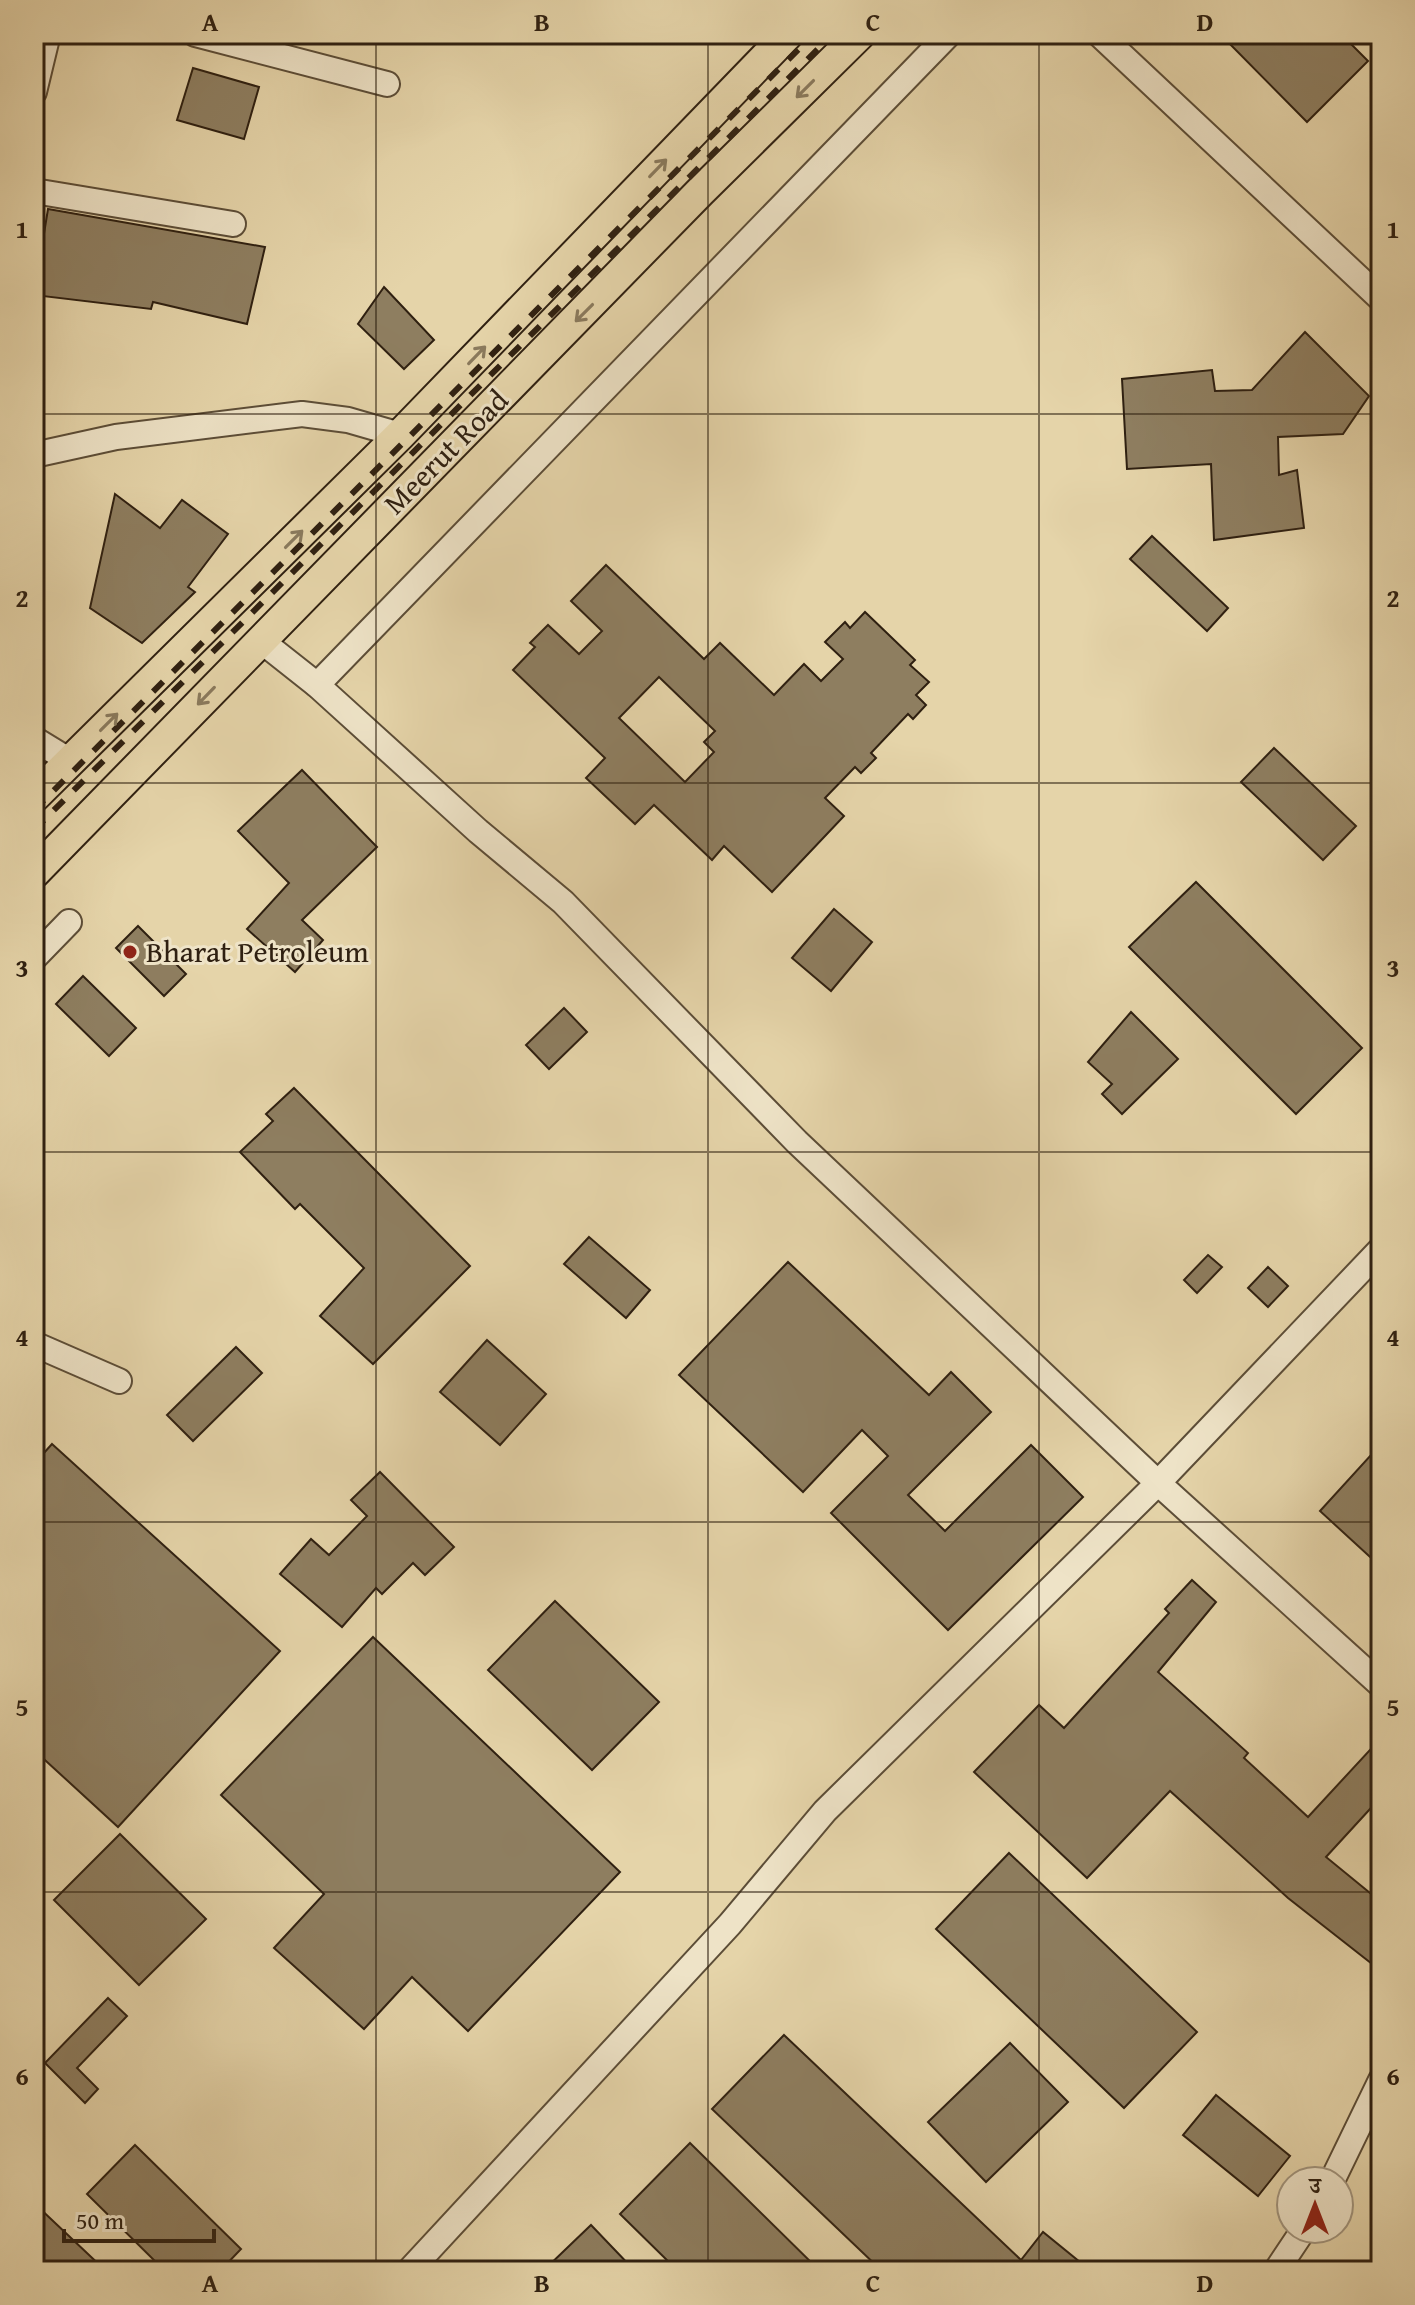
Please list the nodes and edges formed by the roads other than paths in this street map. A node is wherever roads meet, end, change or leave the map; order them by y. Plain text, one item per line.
1 (48, 34) edge
2 (195, 34) edge
3 (788, 34) edge
4 (860, 34) edge
5 (949, 34) edge
6 (1099, 34) edge
7 (387, 84) dead end
8 (34, 92) edge
9 (34, 191) edge
10 (233, 224) dead end
11 (1381, 299) edge
12 (400, 435) junction
13 (34, 455) edge
14 (224, 609) junction
15 (260, 640) junction
16 (317, 685) junction
17 (34, 739) edge
18 (70, 761) junction
19 (34, 797) edge
20 (34, 873) edge
21 (69, 922) dead end
22 (34, 958) edge
23 (1381, 1249) edge
24 (34, 1344) edge
25 (119, 1381) dead end
26 (1158, 1483) junction
27 (1381, 1685) edge
28 (1381, 2080) edge
29 (1340, 2165) edge
30 (1293, 2245) edge
31 (409, 2271) edge
32 (1276, 2271) edge

1 - 8 street
2 - 7 street
12 -> 3 main road, Meerut Road
4 -> 15 main road, Meerut Road
5 - 16 street
6 - 11 street
9 - 10 street
12 - 13 street
14 -> 12 main road, Meerut Road
14 - 15 main road
18 -> 14 main road, Meerut Road
15 - 16 street
15 -> 20 main road, Meerut Road
16 - 26 street
17 - 18 street
18 - 19 main road, Meerut Road
21 - 22 street
23 - 26 street
24 - 25 street
26 - 27 street
26 - 31 street
28 - 29 street
30 - 32 street

